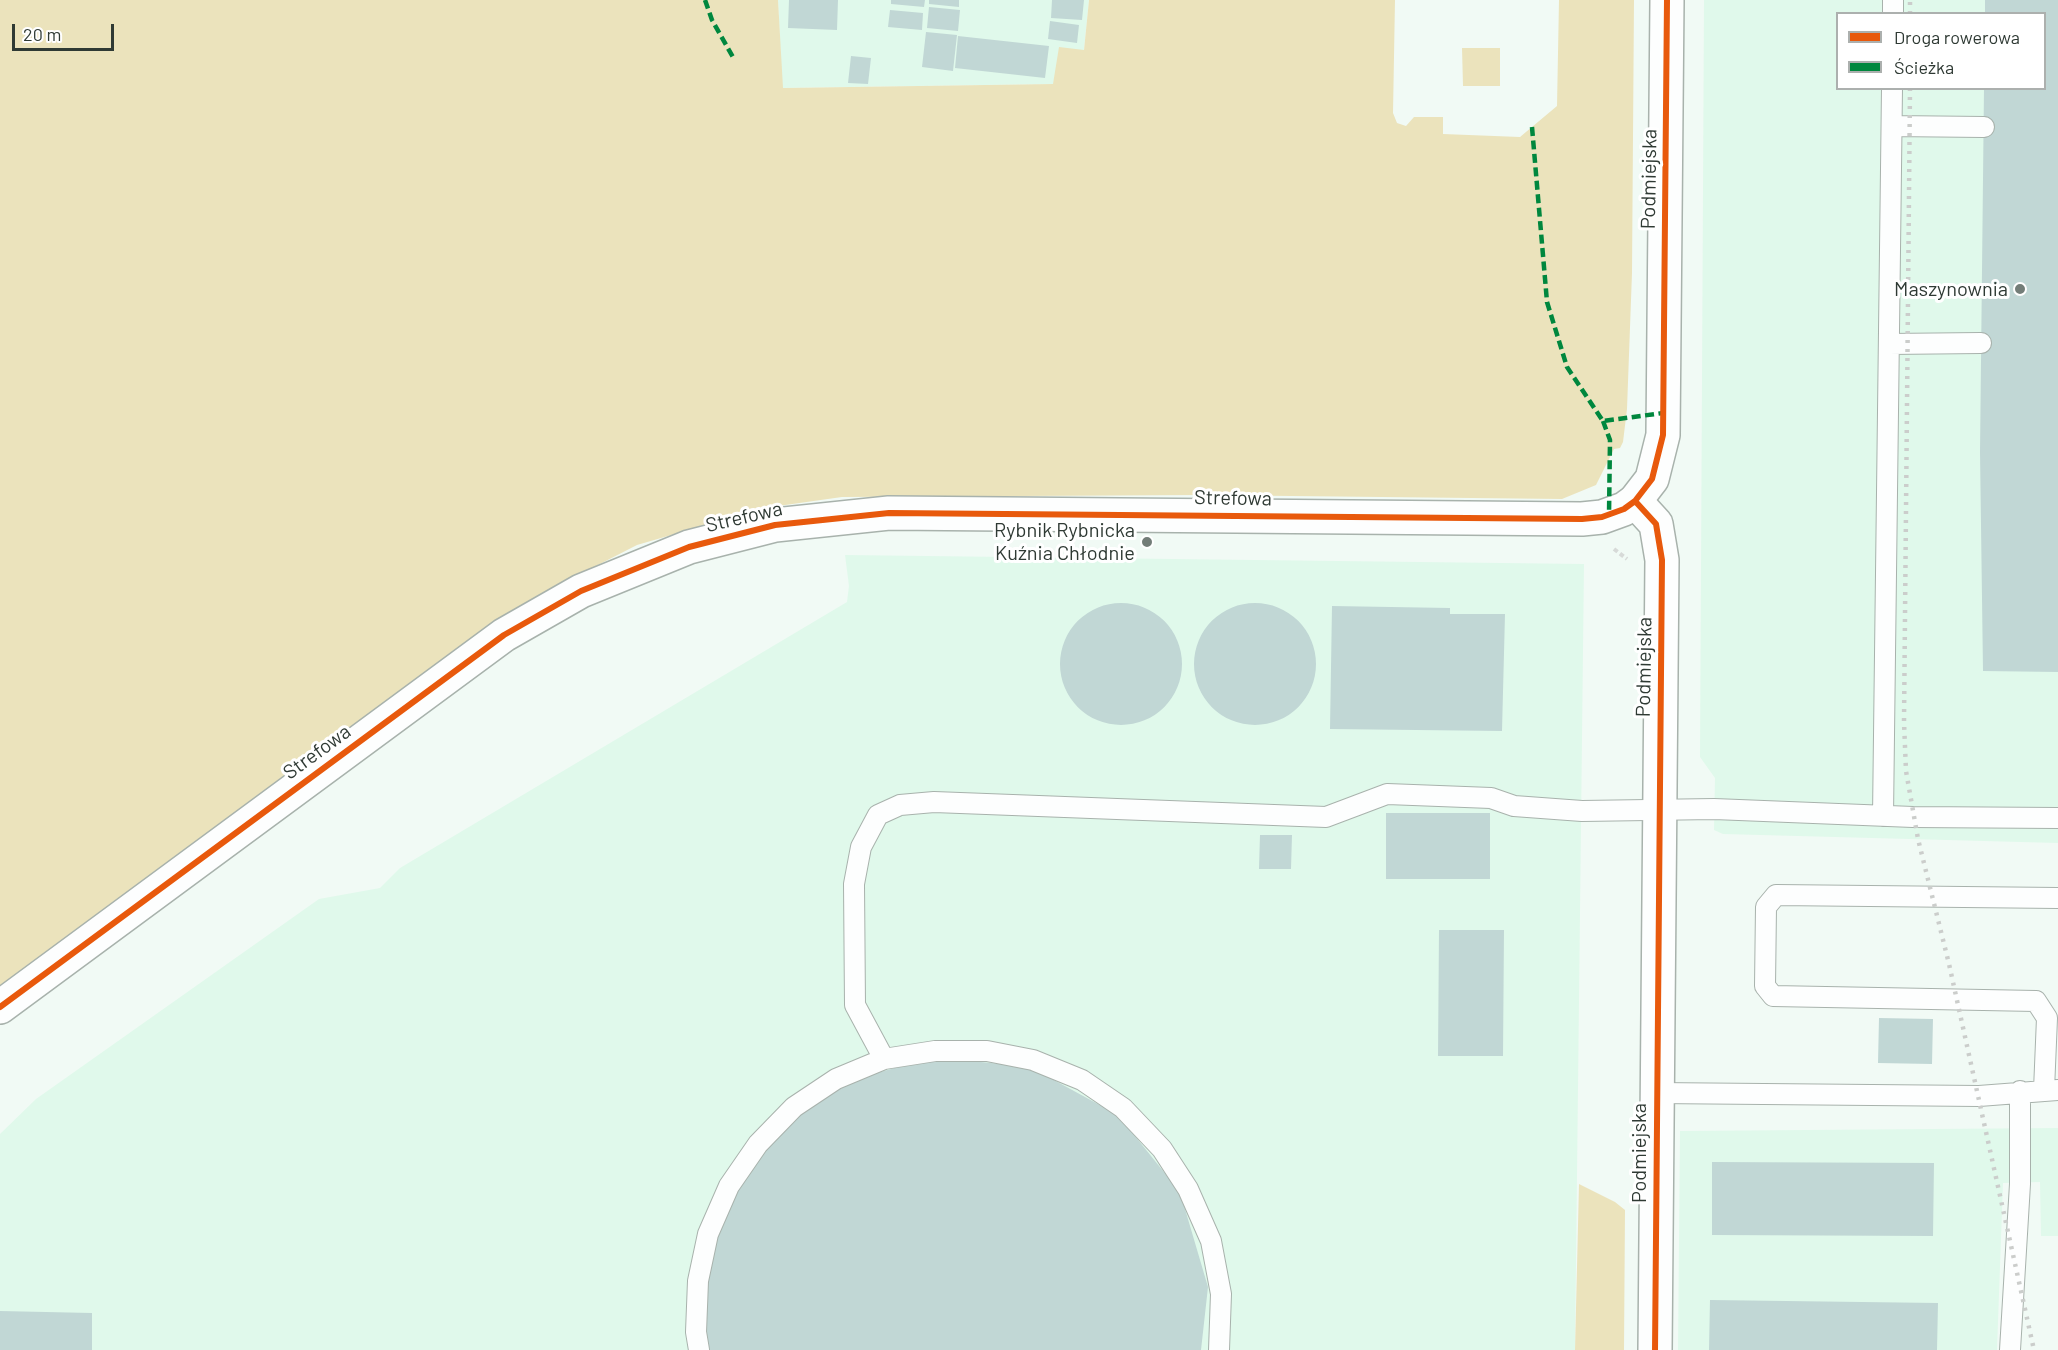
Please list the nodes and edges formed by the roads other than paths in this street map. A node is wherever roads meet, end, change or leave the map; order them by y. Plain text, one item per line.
1 (1667, 0) edge
2 (1892, 90) edge
3 (1892, 126) junction
4 (1984, 127) dead end
5 (1981, 343) dead end
6 (1889, 344) junction
7 (1635, 501) junction
8 (1659, 810) junction
9 (1883, 816) junction
10 (2058, 818) edge
11 (2058, 898) edge
12 (2036, 1002) junction
13 (2058, 1002) edge
14 (0, 1007) edge
15 (884, 1059) junction
16 (2051, 1090) edge
17 (2020, 1091) junction
18 (1656, 1093) junction
19 (699, 1350) edge
20 (1219, 1350) edge
21 (1655, 1350) edge
22 (2010, 1350) edge

1 - 7 street, Podmiejska
2 - 3 lane
3 - 4 lane
3 - 6 lane
5 - 6 lane
6 - 9 lane
7 - 8 street, Podmiejska
7 - 14 street, Strefowa
8 - 9 lane
8 - 15 lane
8 - 18 street, Podmiejska
9 - 10 lane
11 - 12 lane
12 - 13 lane
12 - 16 lane
15 - 19 lane
15 - 20 lane
16 - 17 lane
17 - 18 lane
17 - 22 lane
18 - 21 street, Podmiejska

